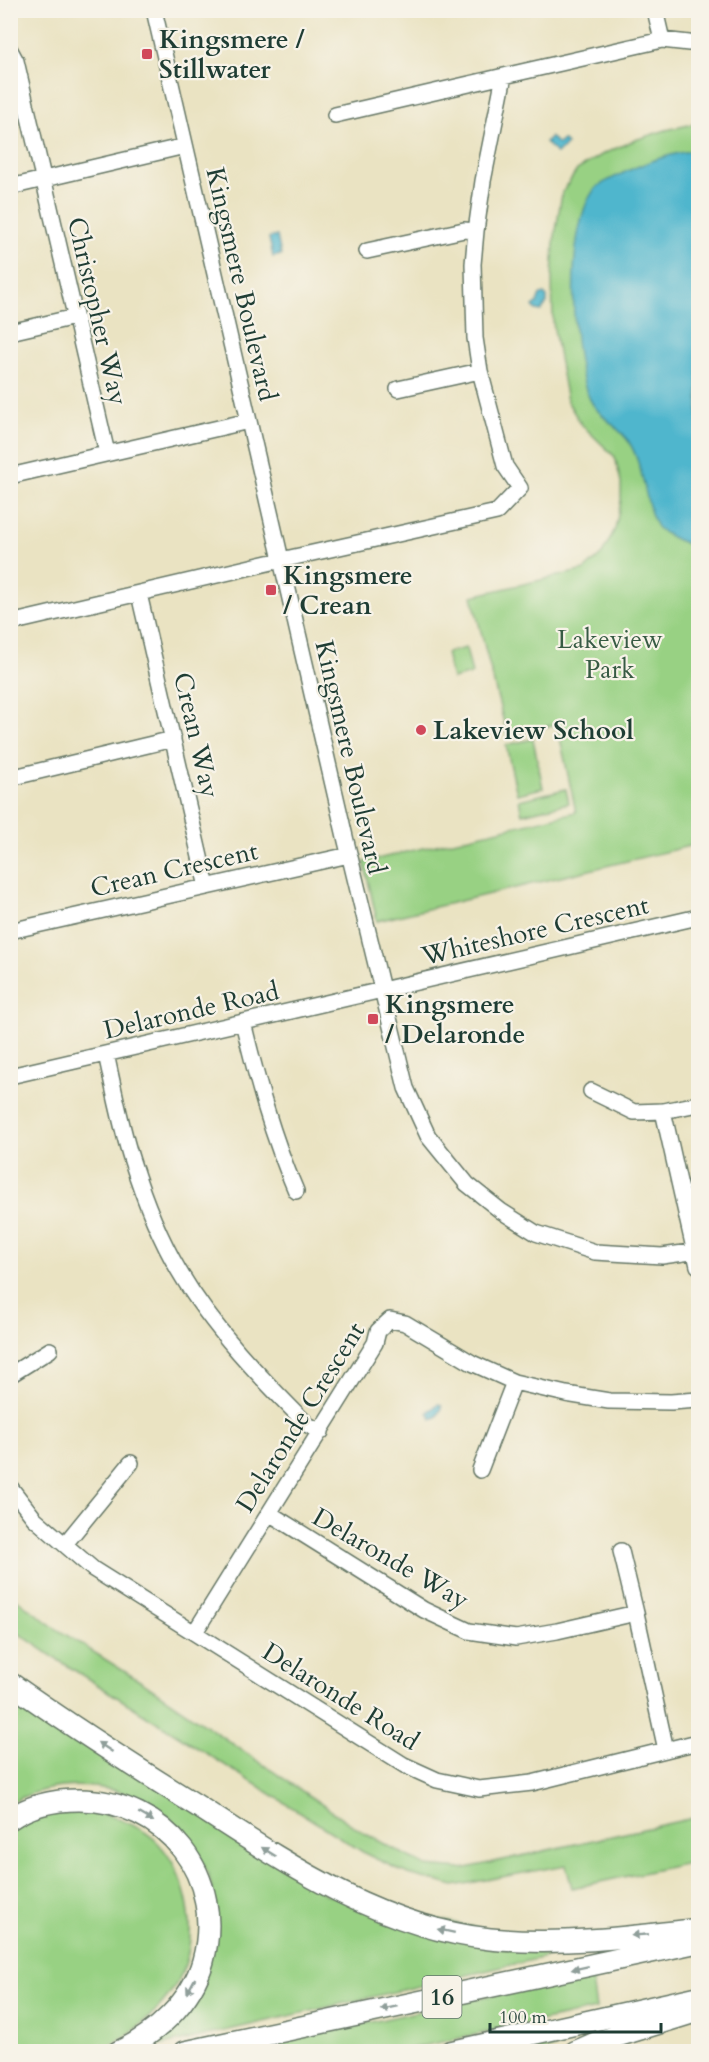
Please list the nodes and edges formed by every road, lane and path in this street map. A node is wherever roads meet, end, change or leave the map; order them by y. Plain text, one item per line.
1 (655, 10) edge
2 (154, 11) edge
3 (662, 40) junction
4 (689, 43) dead end
5 (10, 50) edge
6 (504, 76) junction
7 (335, 115) dead end
8 (185, 146) junction
9 (43, 180) junction
10 (10, 187) edge
11 (476, 231) junction
12 (367, 251) dead end
13 (75, 317) junction
14 (10, 332) edge
15 (480, 371) junction
16 (398, 389) dead end
17 (249, 421) junction
18 (107, 453) junction
19 (10, 476) edge
20 (281, 560) junction
21 (139, 594) junction
22 (10, 623) edge
23 (173, 739) junction
24 (10, 778) edge
25 (349, 855) junction
26 (207, 887) junction
27 (699, 917) edge
28 (10, 931) edge
29 (382, 990) junction
30 (243, 1022) junction
31 (106, 1054) junction
32 (10, 1077) edge
33 (591, 1091) dead end
34 (699, 1104) edge
35 (663, 1111) junction
36 (296, 1191) dead end
37 (697, 1256) edge
38 (50, 1350) dead end
39 (10, 1375) edge
40 (514, 1382) junction
41 (699, 1400) edge
42 (321, 1432) junction
43 (132, 1463) dead end
44 (480, 1470) dead end
45 (10, 1487) edge
46 (269, 1513) junction
47 (65, 1544) junction
48 (621, 1551) dead end
49 (636, 1613) junction
50 (195, 1632) junction
51 (10, 1683) edge
52 (699, 1743) edge
53 (666, 1750) junction
54 (10, 1819) edge
55 (699, 1929) edge
56 (699, 1942) edge
57 (699, 1997) edge
58 (699, 2011) edge
59 (118, 2052) edge
60 (185, 2052) edge
61 (450, 2052) edge
62 (575, 2052) edge

1 - 3 street
2 - 8 street, Kingsmere Boulevard
3 - 4 street
3 - 6 street
5 - 9 street, Christopher Way
6 - 7 street
6 - 11 street
8 - 9 street
8 - 17 street, Kingsmere Boulevard
9 - 10 street
9 - 13 street, Christopher Way
11 - 12 street
11 - 15 street
13 - 14 street
13 - 18 street, Christopher Way
15 - 16 street
15 - 20 street
17 - 18 street
17 - 20 street, Kingsmere Boulevard
18 - 19 street
20 - 21 street
20 - 25 street, Kingsmere Boulevard
21 - 22 street
21 - 23 street, Crean Way
23 - 24 street
23 - 26 street, Crean Way
25 - 26 street, Crean Crescent
25 - 29 street, Kingsmere Boulevard
26 - 28 street, Crean Crescent
27 - 29 street, Whiteshore Crescent
29 - 30 street, Delaronde Road
29 - 37 street, Kingsmere Boulevard
30 - 31 street, Delaronde Road
30 - 36 street
31 - 32 street, Delaronde Road
31 - 42 street
33 - 35 street
34 - 35 street
35 - 37 street
38 - 39 street
40 - 41 street, Delaronde Crescent
40 - 42 street, Delaronde Crescent
40 - 44 street
42 - 46 street, Delaronde Crescent
43 - 47 street
45 - 47 street, Delaronde Road
46 - 49 street, Delaronde Way
46 - 50 street, Delaronde Crescent
47 - 50 street, Delaronde Road
48 - 49 street
49 - 53 street
50 - 53 street, Delaronde Road
55 -> 51 highway
52 - 53 street, Delaronde Road
54 -> 59 highway
56 -> 60 highway, 16
57 - 61 highway, 16
58 - 62 highway

